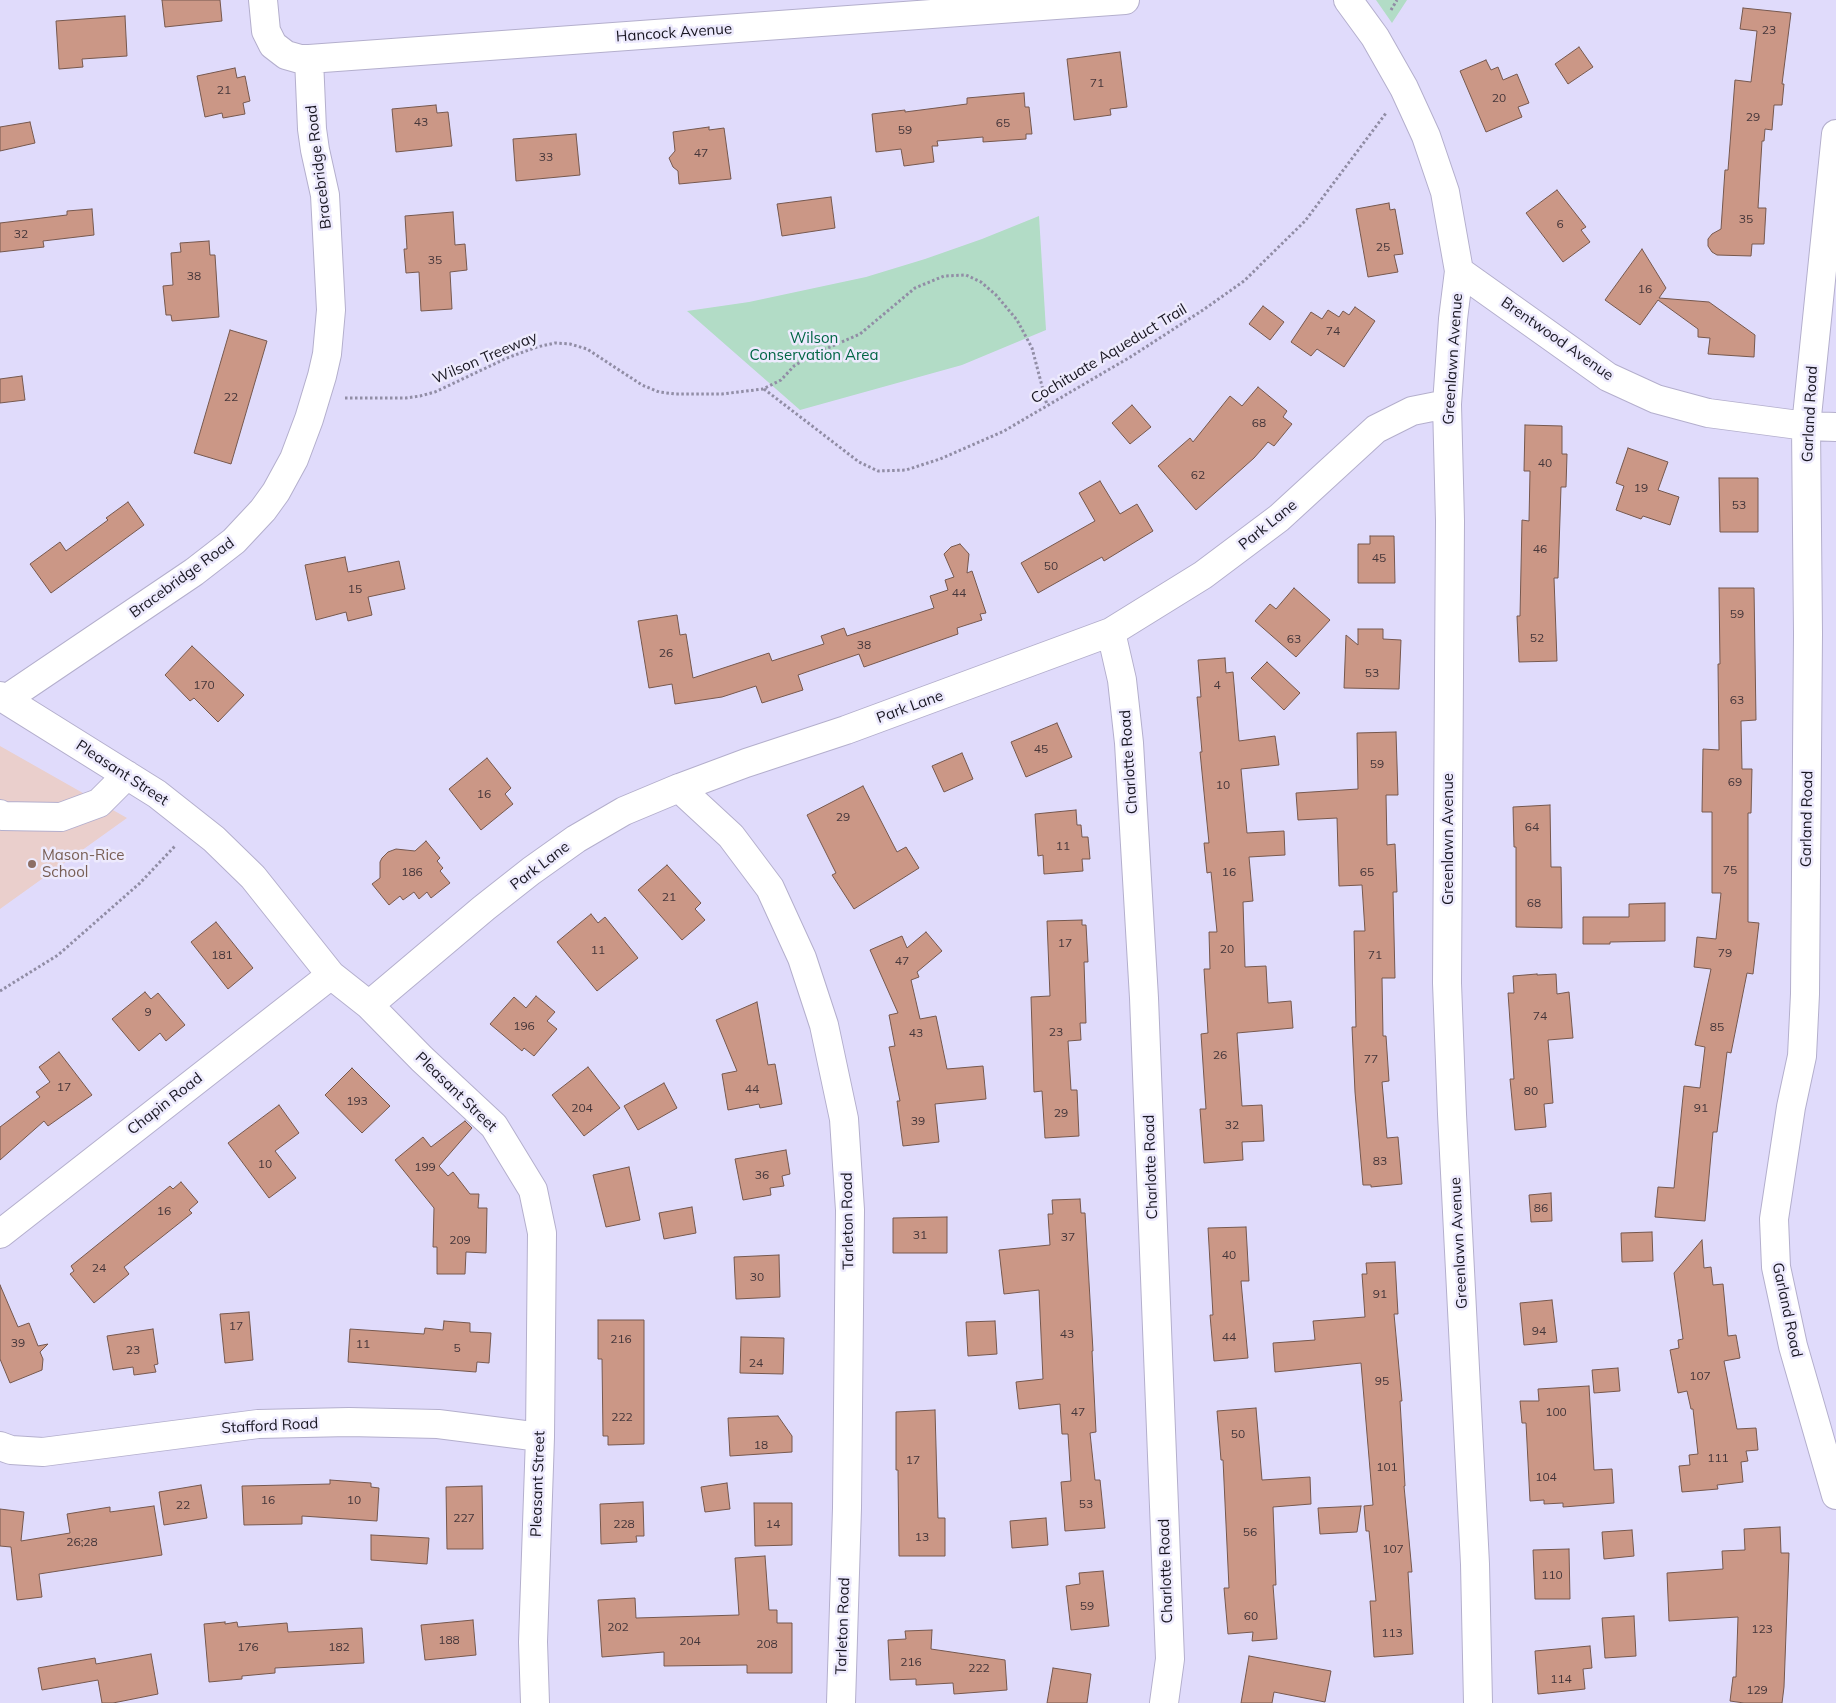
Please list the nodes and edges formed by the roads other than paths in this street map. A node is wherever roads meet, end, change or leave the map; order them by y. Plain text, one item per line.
1 (263, 0) edge
2 (1125, 0) edge
3 (1348, 0) edge
4 (309, 59) junction
5 (1836, 134) edge
6 (1459, 271) junction
7 (1447, 404) junction
8 (1806, 426) junction
9 (1836, 427) edge
10 (1111, 632) junction
11 (3, 697) edge
12 (127, 775) junction
13 (679, 788) junction
14 (1, 816) edge
15 (331, 974) junction
16 (369, 1005) junction
17 (0, 1234) edge
18 (540, 1437) junction
19 (0, 1446) edge
20 (1836, 1495) edge
21 (534, 1703) edge
22 (841, 1703) edge
23 (1164, 1703) edge
24 (1478, 1703) edge

1 - 4 street, Hancock Avenue
2 - 4 street, Hancock Avenue
3 - 6 street, Greenlawn Avenue
4 - 11 street, Bracebridge Road
5 - 8 street, Garland Road
6 - 7 street, Greenlawn Avenue
6 - 8 street, Brentwood Avenue
7 - 10 street, Park Lane
7 - 24 street, Greenlawn Avenue
8 - 9 street, Brentwood Avenue
8 - 20 street, Garland Road
10 - 13 street, Park Lane
10 - 23 street, Charlotte Road
11 - 12 street, Pleasant Street
12 - 14 street
12 - 15 street, Pleasant Street
13 - 16 street, Park Lane
13 - 22 street, Tarleton Road
15 - 16 street, Pleasant Street
15 - 17 street, Chapin Road
16 - 18 street, Pleasant Street
18 - 19 street, Stafford Road
18 - 21 street, Pleasant Street

